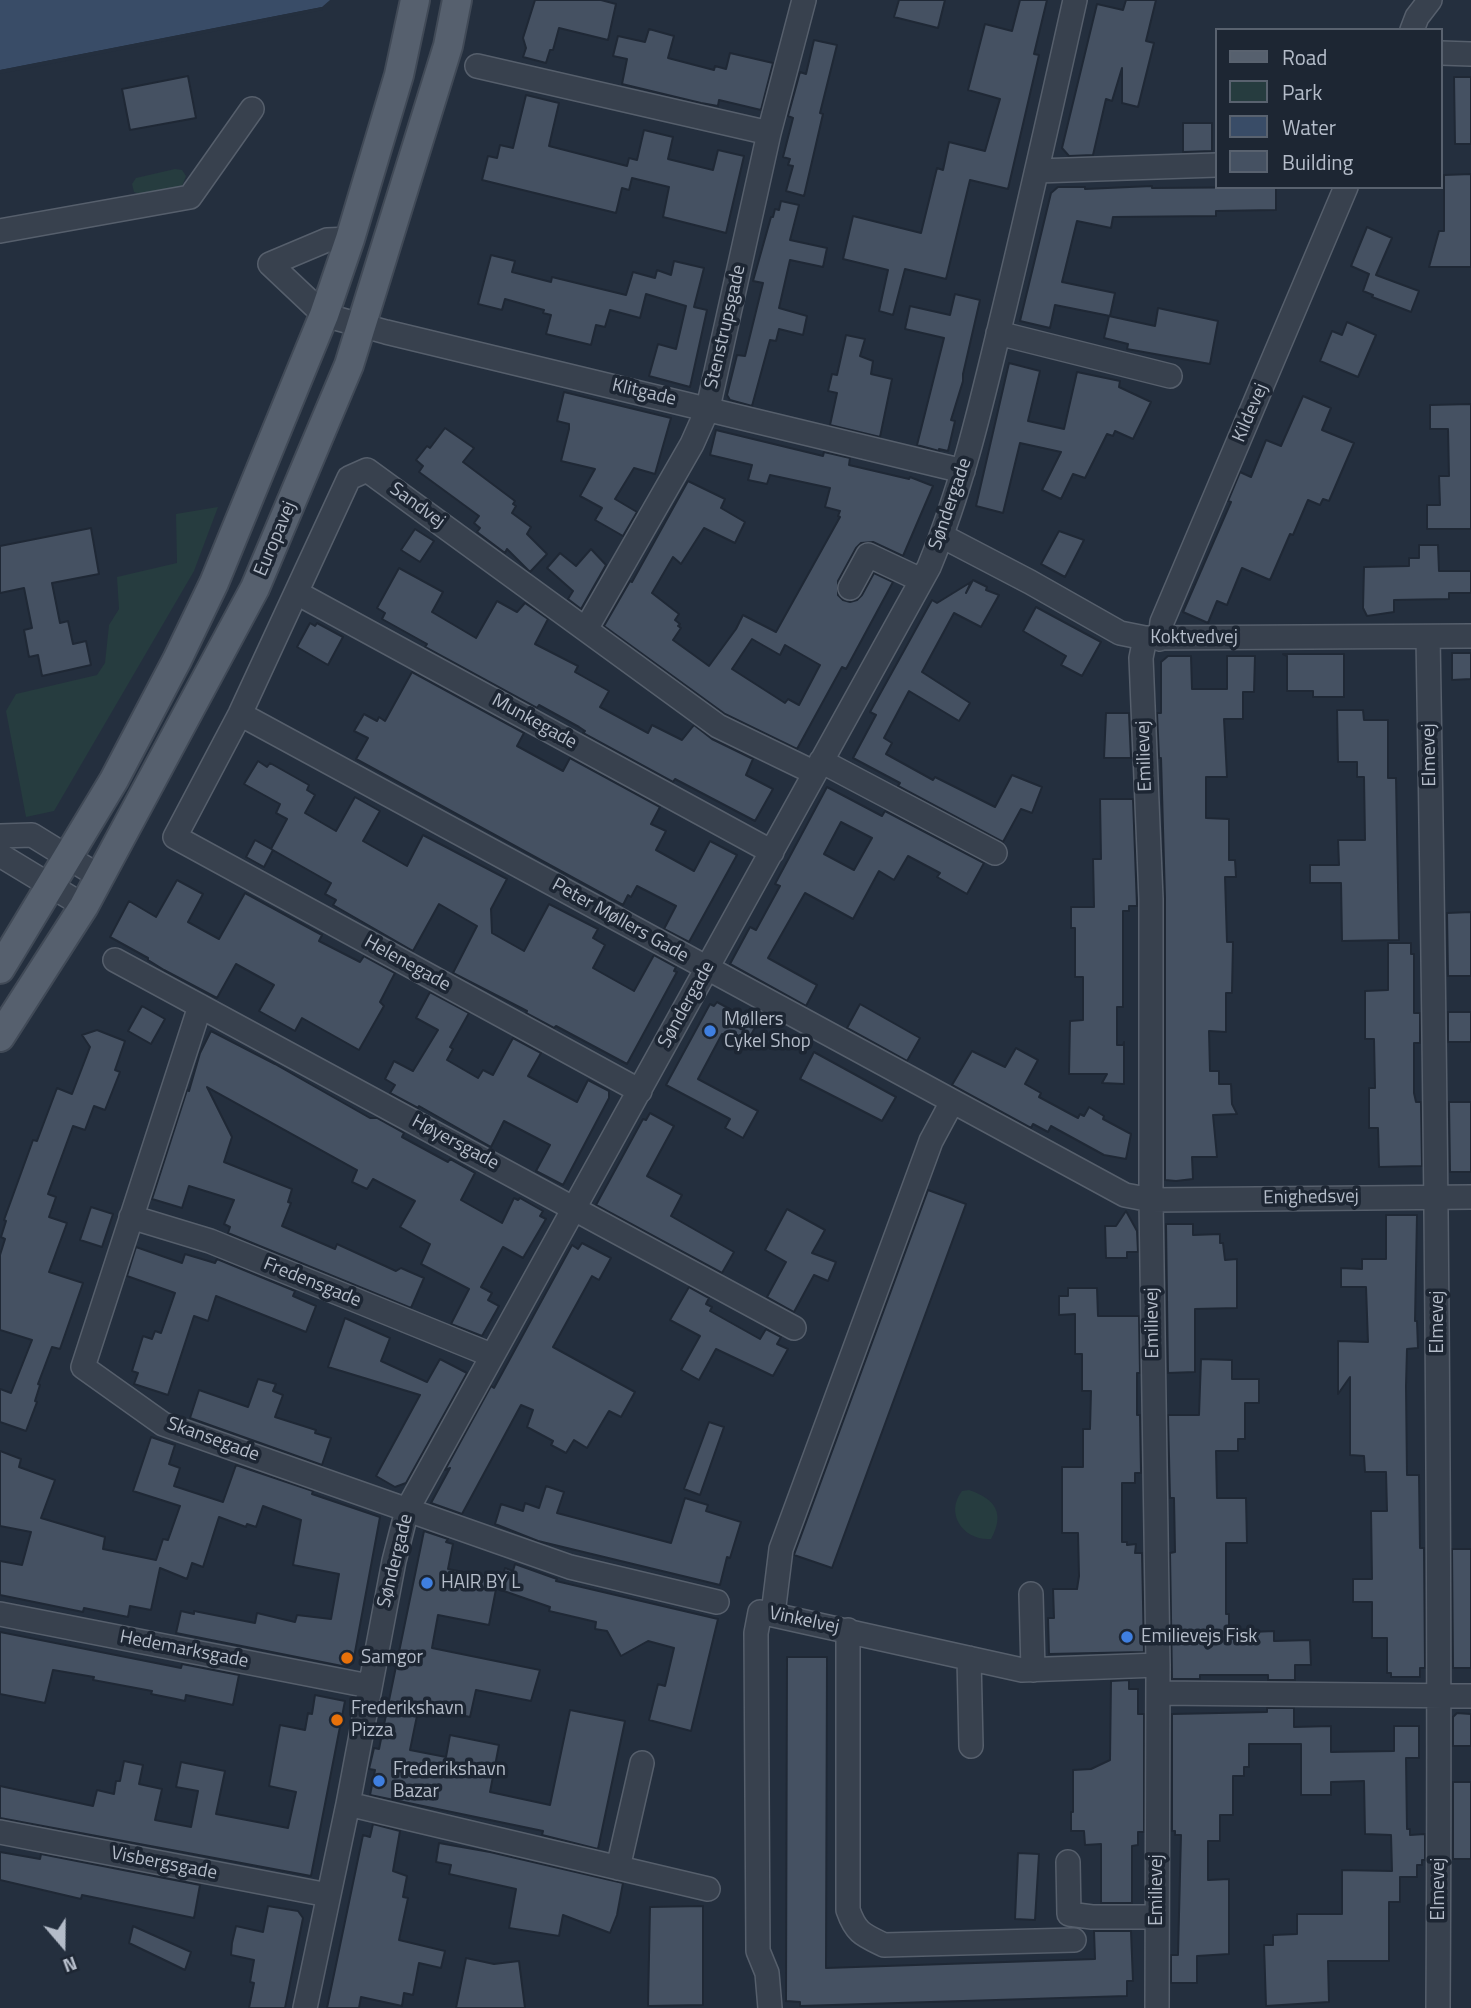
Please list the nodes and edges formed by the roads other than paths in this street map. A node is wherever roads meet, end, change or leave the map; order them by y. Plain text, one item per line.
1 (415, 0) edge
2 (457, 0) edge
3 (804, 0) edge
4 (1075, 0) edge
5 (1430, 0) edge
6 (1413, 28) edge
7 (1443, 53) edge
8 (1471, 54) edge
9 (477, 66) dead end
10 (252, 109) dead end
11 (769, 133) junction
12 (1216, 166) edge
13 (1037, 171) junction
14 (1345, 189) edge
15 (0, 230) edge
16 (351, 239) junction
17 (324, 315) junction
18 (363, 326) junction
19 (998, 333) junction
20 (1170, 376) dead end
21 (708, 408) junction
22 (964, 471) junction
23 (942, 537) junction
24 (921, 580) junction
25 (850, 587) dead end
26 (297, 593) junction
27 (586, 629) junction
28 (1471, 636) edge
29 (1428, 637) junction
30 (1153, 639) junction
31 (240, 714) junction
32 (818, 767) junction
33 (0, 836) edge
34 (175, 836) joint
35 (772, 852) junction
36 (995, 853) dead end
37 (0, 855) edge
38 (69, 856) junction
39 (100, 877) junction
40 (52, 886) junction
41 (83, 906) junction
42 (115, 960) dead end
43 (707, 969) junction
44 (0, 970) edge
45 (200, 1006) junction
46 (0, 1037) edge
47 (639, 1091) junction
48 (952, 1102) junction
49 (1438, 1197) junction
50 (1471, 1197) edge
51 (1151, 1200) junction
52 (575, 1207) junction
53 (131, 1217) junction
54 (794, 1328) dead end
55 (491, 1355) junction
56 (407, 1510) junction
57 (1031, 1594) dead end
58 (717, 1602) dead end
59 (0, 1614) edge
60 (773, 1614) junction
61 (848, 1630) junction
62 (969, 1658) junction
63 (1158, 1665) junction
64 (1033, 1670) junction
65 (369, 1686) junction
66 (1158, 1693) junction
67 (1440, 1696) junction
68 (1471, 1696) edge
69 (971, 1746) dead end
70 (642, 1763) dead end
71 (348, 1804) junction
72 (0, 1832) edge
73 (1068, 1862) dead end
74 (618, 1868) junction
75 (708, 1889) dead end
76 (328, 1895) junction
77 (1157, 1917) junction
78 (1074, 1940) dead end
79 (305, 2008) edge
80 (770, 2008) edge
81 (1157, 2008) edge
82 (1438, 2008) edge

1 - 16 main road
2 - 18 main road, Europavej
3 - 11 street, Stenstrupsgade
4 - 13 street, Søndergade
5 - 6 street
7 - 8 street
9 - 11 street
10 - 15 street
11 - 21 street, Stenstrupsgade
12 - 13 street
13 - 19 street, Søndergade
14 - 30 street, Kildevej
16 - 17 main road
16 - 17 street
17 - 18 street, Klitgade
17 - 38 main road
18 - 21 street, Klitgade
18 - 39 main road, Europavej
19 - 20 street
19 - 22 street, Søndergade
21 - 22 street, Klitgade
21 - 27 street, Stenstrupsgade
22 - 23 street, Søndergade
23 - 24 street, Søndergade
23 - 30 street, Koktvedvej
24 - 25 street
24 - 32 street, Søndergade
26 - 27 street, Sandvej
26 - 31 street, Sandvej
26 - 35 street, Munkegade
27 - 32 street, Sandvej
28 - 29 street, Koktvedvej
29 - 30 street, Koktvedvej
29 - 49 street, Elmevej
30 - 51 street, Emilievej
31 - 34 street, Sandvej
31 - 43 street, Peter Møllers Gade
32 - 35 street, Søndergade
32 - 36 street, Sandvej
33 - 38 street
34 - 47 street, Helenegade
35 - 43 street, Søndergade
37 - 40 street
38 - 39 street
38 - 40 main road
39 - 41 main road, Europavej
40 - 41 street
40 - 44 main road
41 - 46 main road, Europavej
42 - 45 street, Høyersgade
43 - 47 street, Søndergade
43 - 48 street, Peter Møllers Gade
45 - 52 street, Høyersgade
45 - 53 street, Skansegade
47 - 52 street, Søndergade
48 - 51 street, Peter Møllers Gade
48 - 60 street
49 - 50 street, Enighedsvej
49 - 51 street, Enighedsvej
49 - 67 street, Elmevej
51 - 63 street, Emilievej
52 - 54 street, Høyersgade
52 - 55 street, Søndergade
53 - 55 street, Fredensgade
53 - 56 street, Skansegade
55 - 56 street, Søndergade
56 - 58 street, Skansegade
56 - 65 street, Søndergade
57 - 64 street
59 - 65 street, Hedemarksgade
60 - 61 street, Vinkelvej
60 - 80 street, Vinkelvej
61 - 62 street, Vinkelvej
61 - 78 street
62 - 64 street, Vinkelvej
62 - 69 street
63 - 64 street, Vinkelvej
63 - 66 street, Emilievej
65 - 71 street, Søndergade
66 - 67 street
66 - 77 street, Emilievej
67 - 68 street
67 - 82 street, Elmevej
70 - 74 street
71 - 74 street
71 - 76 street, Søndergade
72 - 76 street, Visbergsgade
73 - 77 street
74 - 75 street
76 - 79 street, Søndergade
77 - 81 street, Emilievej

